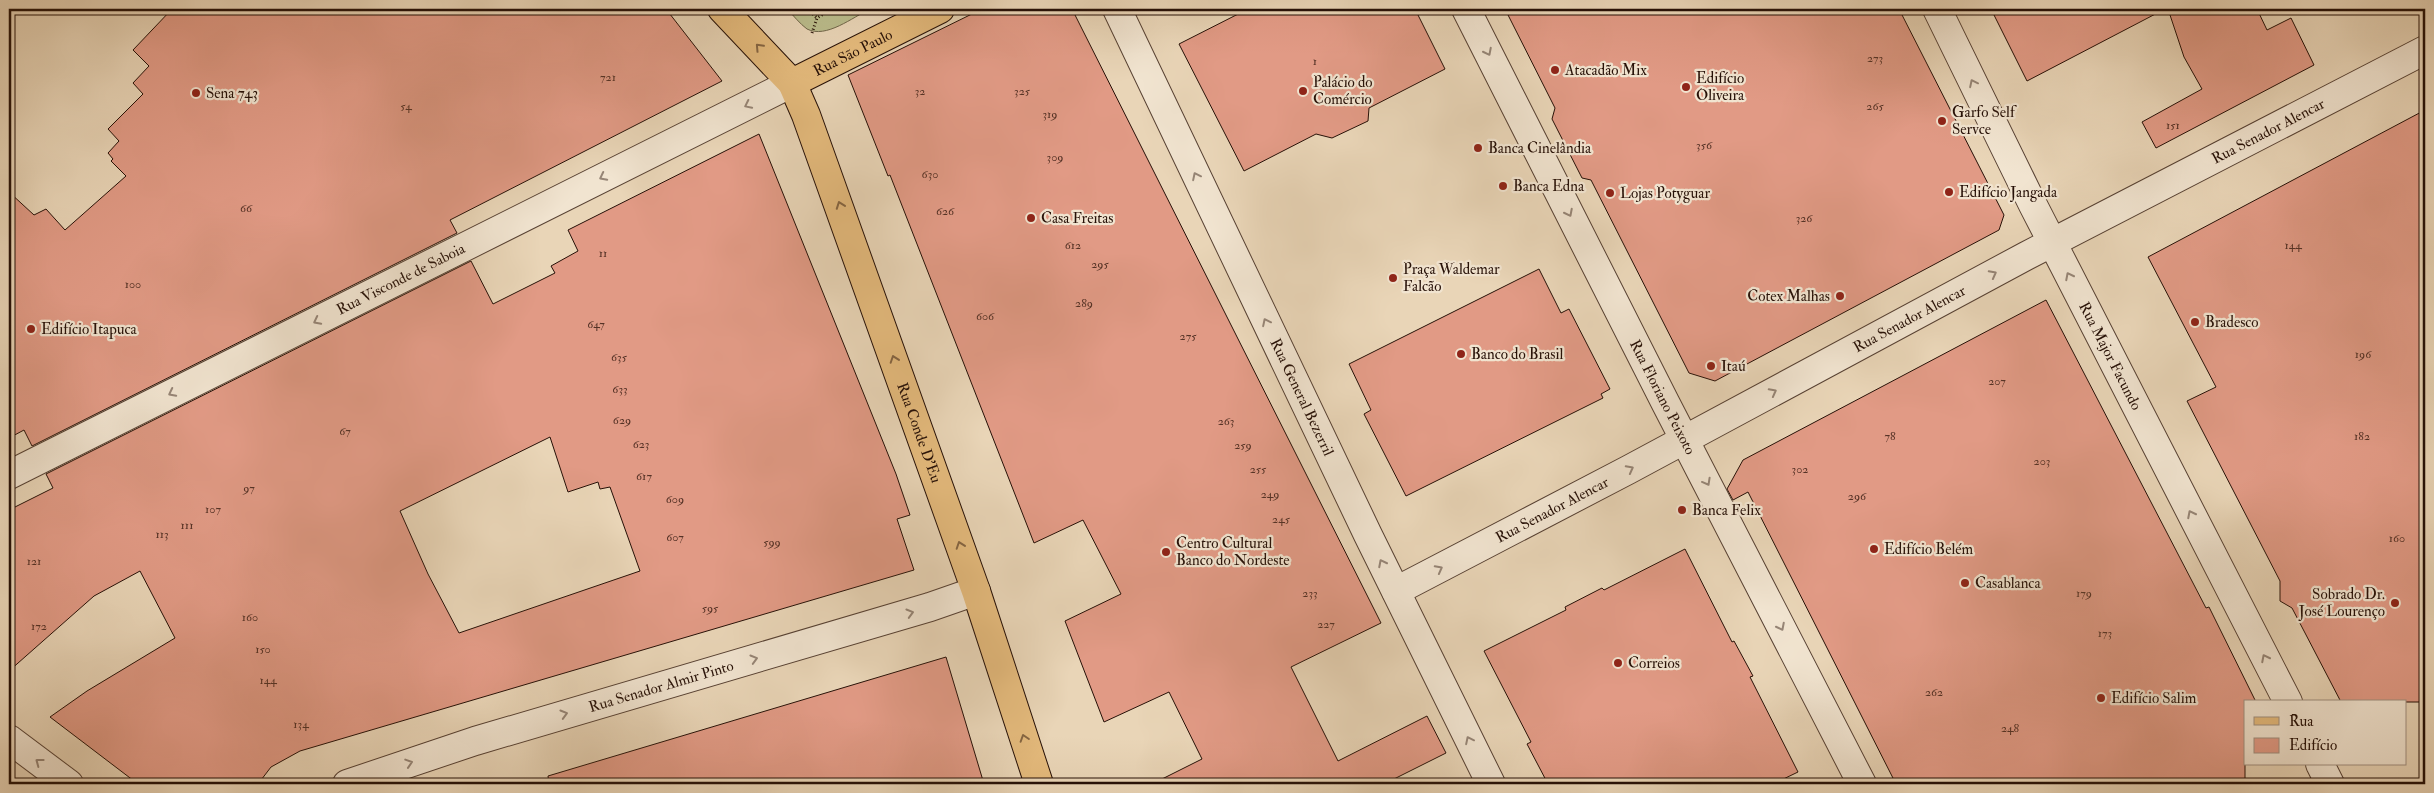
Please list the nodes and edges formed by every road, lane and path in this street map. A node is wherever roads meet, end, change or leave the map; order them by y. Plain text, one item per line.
1 (722, 9) edge
2 (808, 9) edge
3 (831, 9) edge
4 (940, 9) edge
5 (1117, 9) edge
6 (1466, 9) edge
7 (1937, 9) edge
8 (817, 18) junction
9 (811, 36) dead end
10 (2425, 50) edge
11 (792, 83) junction
12 (2052, 243) junction
13 (1684, 440) junction
14 (9, 475) edge
15 (976, 591) junction
16 (1396, 591) junction
17 (2287, 700) edge
18 (9, 739) edge
19 (2321, 766) edge
20 (69, 784) edge
21 (347, 784) edge
22 (1039, 784) edge
23 (1491, 784) edge
24 (1862, 784) edge
25 (2330, 784) edge

11 -> 1 main road
2 - 8 path
3 - 8 path
4 - 11 main road, Rua São Paulo
16 -> 5 street, Rua General Bezerril
6 -> 13 street, Rua Floriano Peixoto
12 -> 7 street, Rua Major Facundo
8 - 9 path
10 - 12 street, Rua Senador Alencar
11 -> 14 street, Rua Visconde de Saboia
15 -> 11 main road, Rua Conde D'Eu
13 -> 12 street, Rua Senador Alencar
17 -> 12 street, Rua Major Facundo
16 -> 13 street, Rua Senador Alencar
13 -> 24 street, Rua Floriano Peixoto
21 -> 15 street, Rua Senador Almir Pinto
22 -> 15 main road, Rua Conde D'Eu
23 -> 16 street, Rua General Bezerril
20 -> 18 street
19 - 25 street

